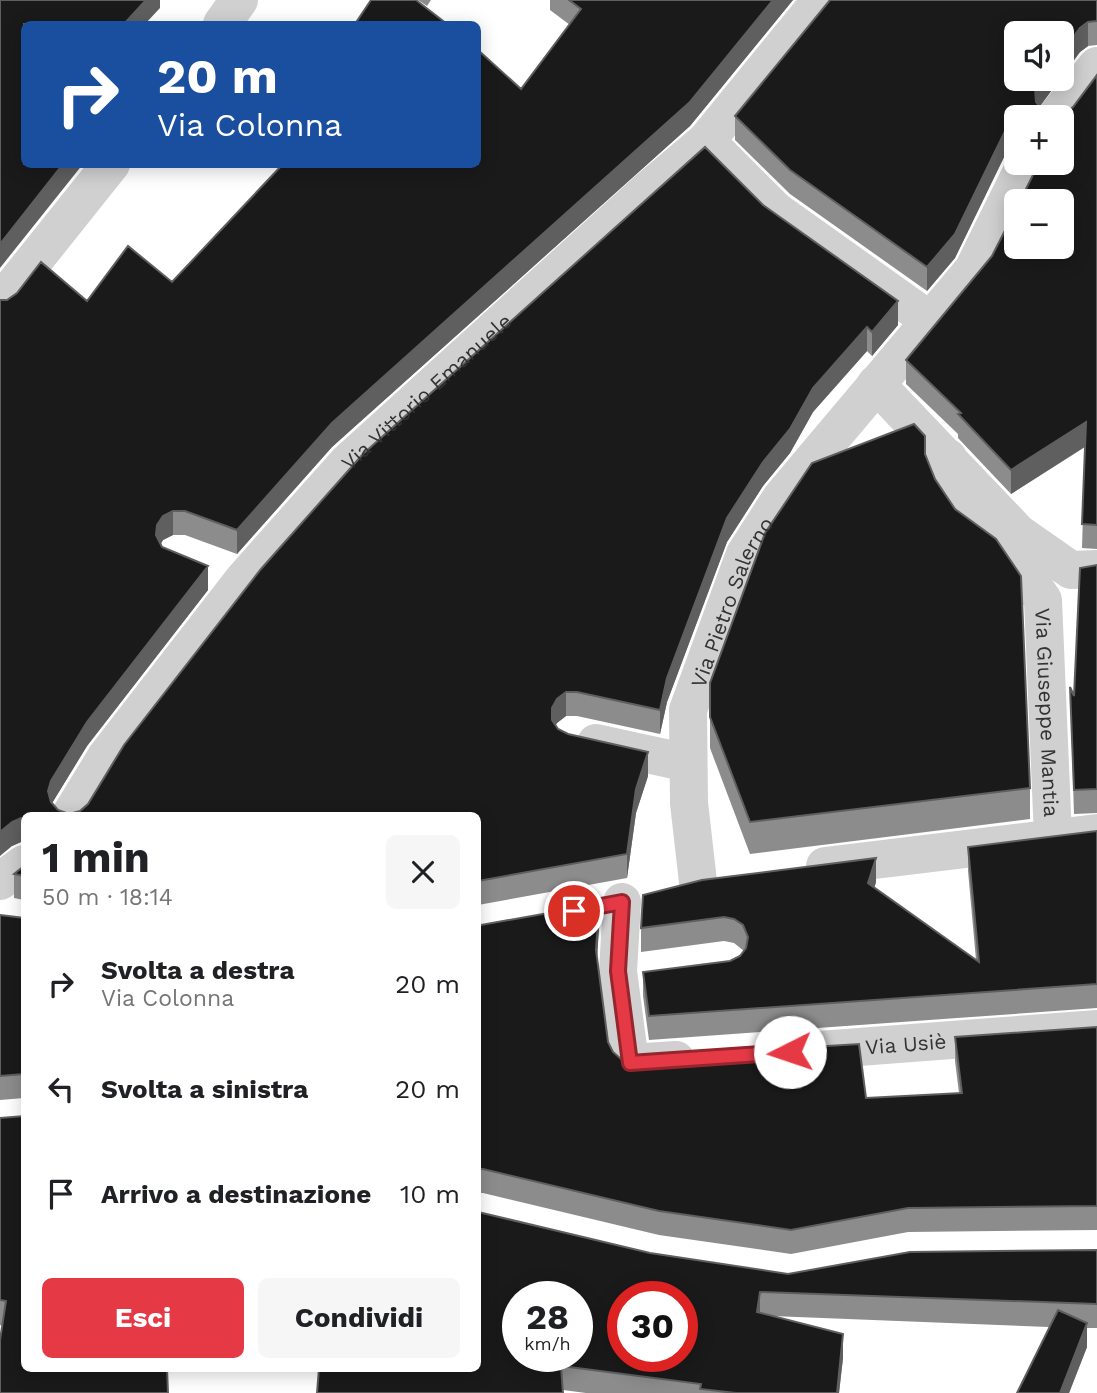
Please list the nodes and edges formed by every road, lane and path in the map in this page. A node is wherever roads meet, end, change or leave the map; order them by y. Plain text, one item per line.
1 (239, 0) edge
2 (821, 0) edge
3 (224, 21) edge
4 (1097, 66) edge
5 (1066, 105) edge
6 (706, 141) junction
7 (108, 168) edge
8 (1020, 175) edge
9 (0, 303) edge
10 (932, 322) junction
11 (882, 377) junction
12 (941, 451) junction
13 (204, 565) edge
14 (1097, 569) edge
15 (244, 579) junction
16 (573, 737) edge
17 (671, 760) junction
18 (72, 812) edge
19 (1097, 833) edge
20 (1053, 837) junction
21 (21, 866) edge
22 (785, 871) edge
23 (0, 881) edge
24 (622, 902) junction
25 (582, 909) edge
26 (659, 972) edge
27 (619, 977) junction
28 (1097, 1029) edge
29 (777, 1053) edge
30 (710, 1058) edge

1 - 3 street
2 - 6 street, Via Vittorio Emanuele
4 - 5 street
6 - 10 street
6 - 15 street, Via Vittorio Emanuele
7 - 9 street
8 - 10 street, Via Pietro Salerno
10 - 11 street, Via Pietro Salerno
11 - 12 street
11 - 17 street, Via Pietro Salerno
12 - 14 street
12 - 20 street, Via Giuseppe Mantia
13 - 15 street
15 - 18 street, Via Vittorio Emanuele
16 - 17 street
17 - 24 street
19 - 20 street
20 - 22 street
21 - 23 street
24 - 25 street
24 - 27 street
26 - 27 street
27 - 30 street
28 - 29 street, Via Usiè

